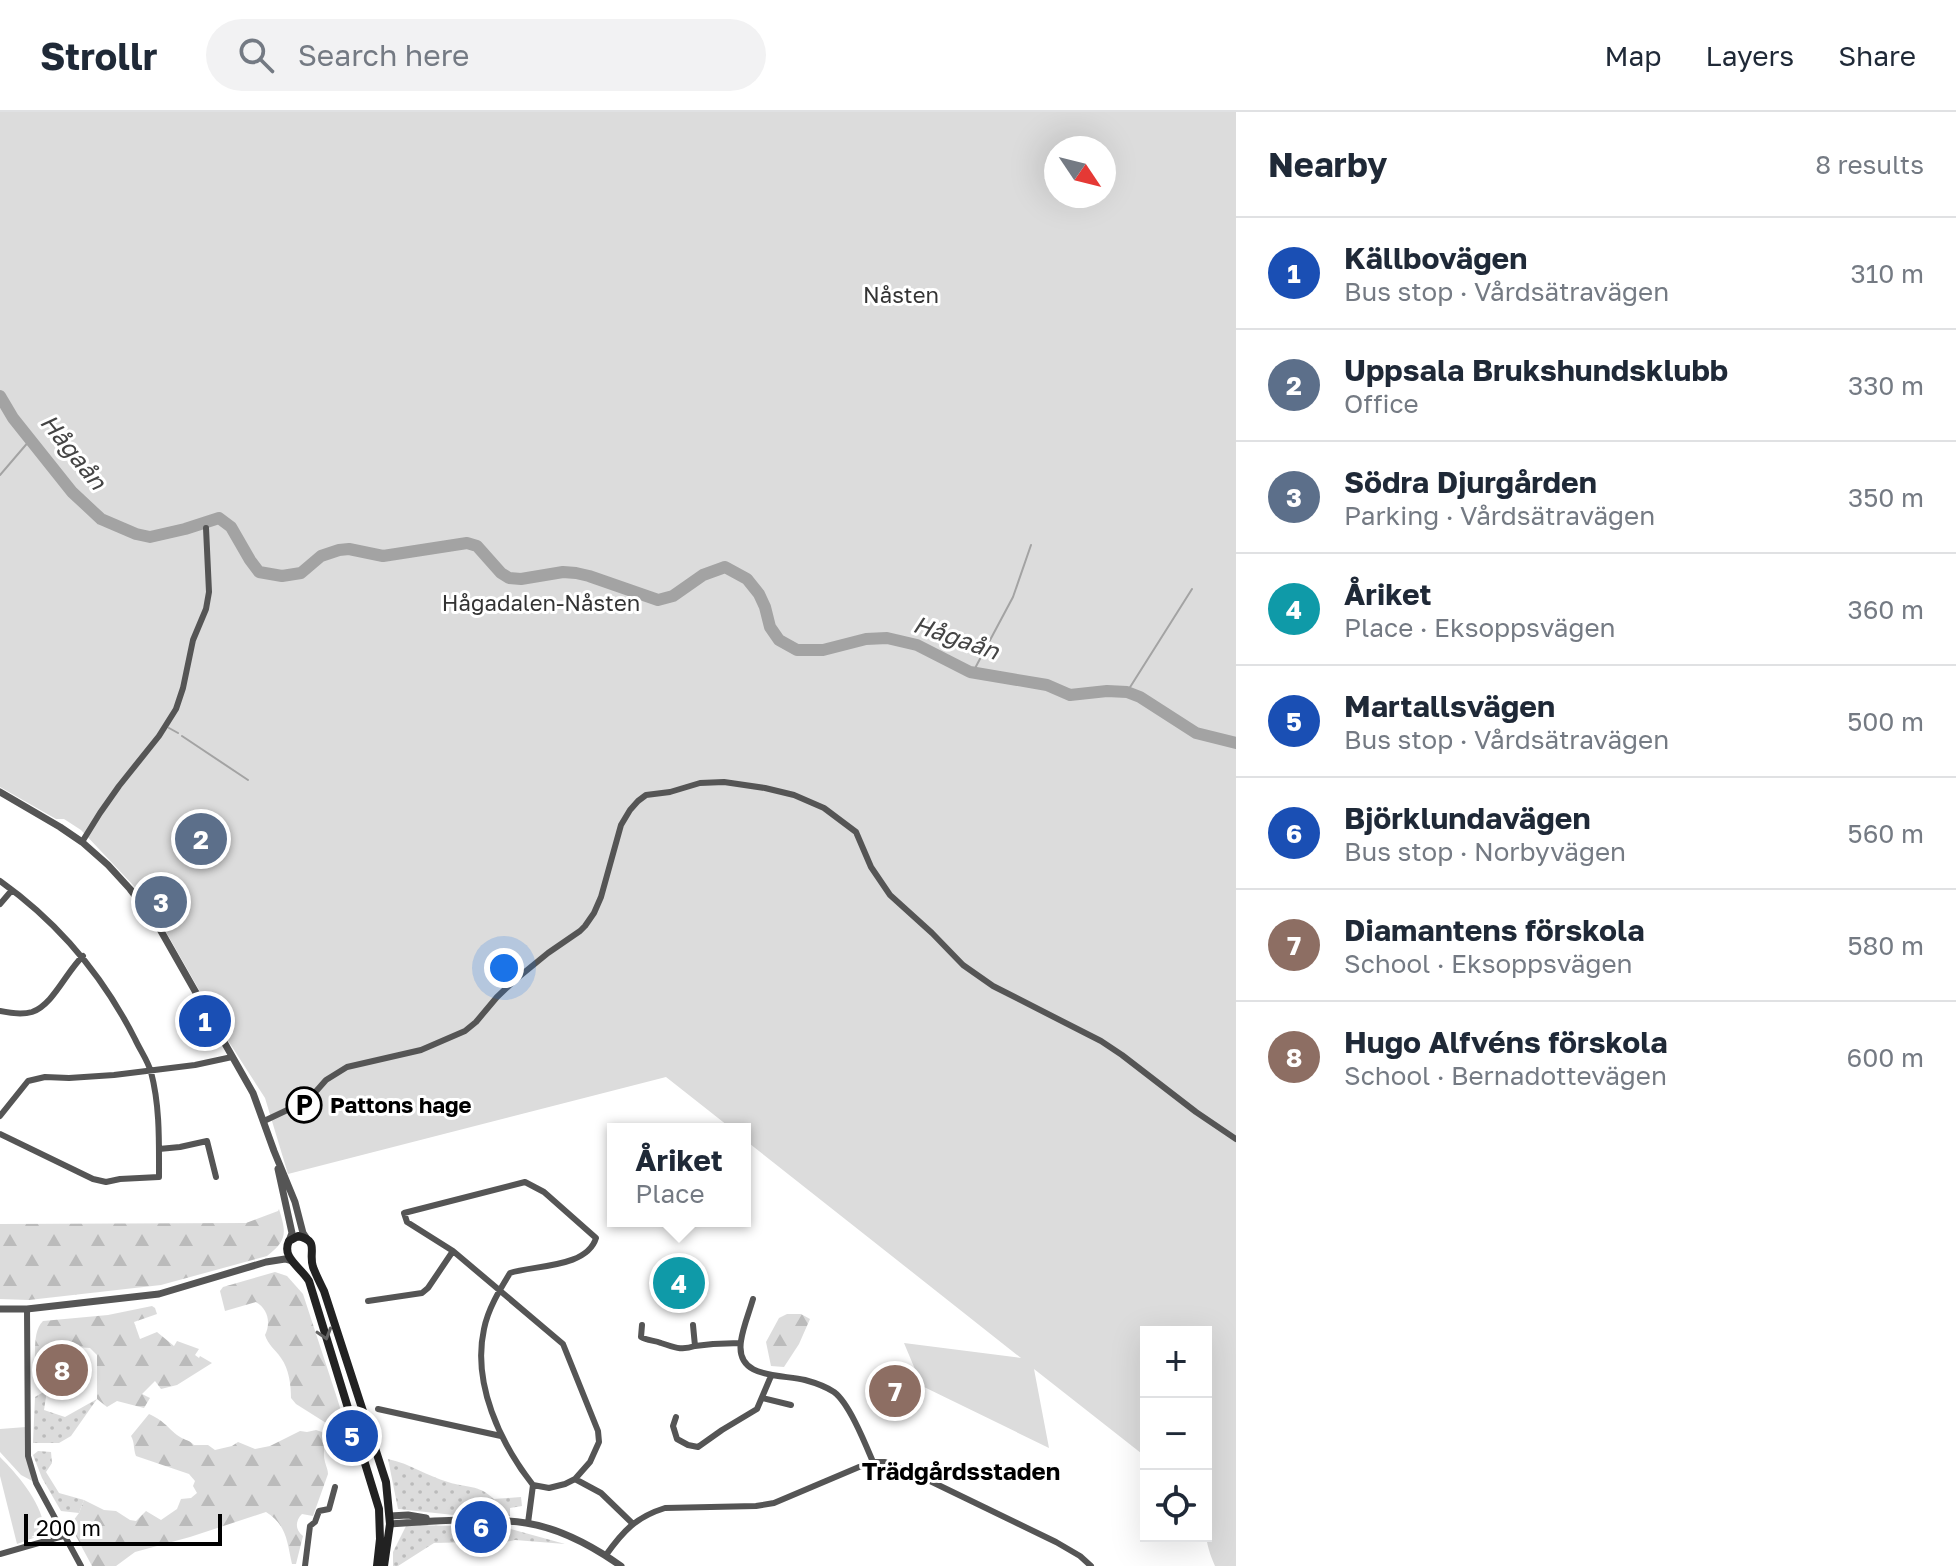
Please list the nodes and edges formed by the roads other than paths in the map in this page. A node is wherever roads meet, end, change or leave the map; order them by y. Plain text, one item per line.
1 (206, 528) dead end
2 (0, 792) edge
3 (82, 842) junction
4 (0, 881) edge
5 (12, 890) junction
6 (0, 904) edge
7 (83, 956) junction
8 (0, 1011) edge
9 (232, 1057) junction
10 (150, 1070) junction
11 (0, 1116) edge
12 (264, 1121) junction
13 (0, 1134) edge
14 (1236, 1139) edge
15 (159, 1149) junction
16 (274, 1151) junction
17 (216, 1177) dead end
18 (307, 1239) junction
19 (288, 1243) junction
20 (453, 1251) junction
21 (312, 1253) junction
22 (266, 1262) junction
23 (294, 1262) junction
24 (499, 1291) junction
25 (753, 1299) dead end
26 (368, 1301) dead end
27 (0, 1309) edge
28 (27, 1309) junction
29 (642, 1325) dead end
30 (693, 1325) dead end
31 (740, 1343) junction
32 (695, 1346) junction
33 (771, 1376) junction
34 (762, 1398) junction
35 (791, 1405) dead end
36 (378, 1409) dead end
37 (676, 1417) dead end
38 (501, 1436) junction
39 (873, 1462) junction
40 (575, 1479) junction
41 (533, 1485) junction
42 (335, 1487) dead end
43 (385, 1520) junction
44 (528, 1523) junction
45 (633, 1524) junction
46 (63, 1536) junction
47 (0, 1554) edge
48 (606, 1555) junction
49 (81, 1566) edge
50 (305, 1566) edge
51 (377, 1566) edge
52 (384, 1566) edge
53 (621, 1566) edge
54 (1091, 1566) edge

1 - 3 street
2 - 3 street
3 - 9 street
4 - 5 street
5 - 6 street
5 - 7 street
7 - 8 street
7 - 10 street
9 - 10 street
9 - 12 street
10 - 11 street
10 - 15 street
12 - 14 street
12 - 16 street
13 - 15 street
15 - 17 street
16 - 18 street
16 - 19 street
18 - 19 main road
18 - 21 main road
19 - 22 street
19 - 23 main road
20 - 24 street
20 - 24 street
20 - 26 street
21 - 23 main road
21 - 43 main road
22 - 23 street
22 - 28 street
23 -> 43 main road
24 - 38 street
24 - 40 street
25 - 31 street
27 - 28 street
28 - 46 street
29 - 32 street
30 - 32 street
31 - 32 street
31 - 33 street
33 - 34 street
33 - 39 street
34 - 35 street
34 - 37 street
36 - 38 street
38 - 41 street
39 - 45 street
39 - 54 street
40 - 41 street
40 - 45 street
41 - 44 street
42 - 50 street
43 - 44 street
43 - 51 main road
43 - 52 main road
44 - 48 street
45 - 48 street
46 - 47 street
46 - 49 street
48 - 53 street

